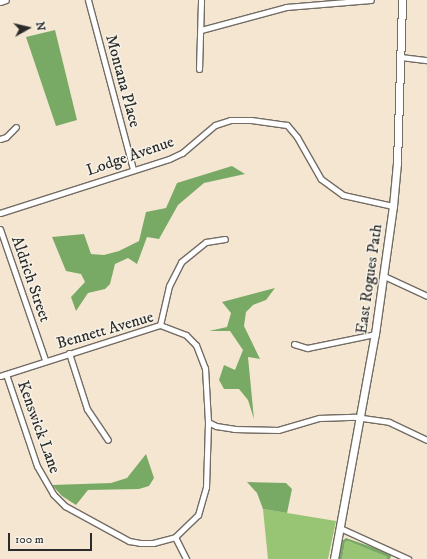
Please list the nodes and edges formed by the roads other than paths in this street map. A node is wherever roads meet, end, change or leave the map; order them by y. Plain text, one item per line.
1 (6, 0) edge
2 (88, 0) edge
3 (201, 0) edge
4 (371, 0) edge
5 (402, 0) edge
6 (0, 2) edge
7 (201, 30) junction
8 (401, 56) junction
9 (427, 60) edge
10 (199, 69) dead end
11 (16, 127) dead end
12 (0, 139) edge
13 (133, 169) junction
14 (393, 206) junction
15 (0, 213) edge
16 (0, 229) edge
17 (225, 239) dead end
18 (384, 276) junction
19 (427, 296) edge
20 (160, 325) junction
21 (375, 334) junction
22 (294, 344) dead end
23 (69, 353) junction
24 (45, 360) junction
25 (6, 374) junction
26 (0, 376) edge
27 (360, 418) junction
28 (208, 422) junction
29 (108, 440) dead end
30 (427, 440) edge
31 (340, 528) junction
32 (175, 537) junction
33 (186, 559) edge
34 (334, 559) edge
35 (408, 559) edge

1 - 6 street
2 - 13 street, Montana Place
3 - 7 street
4 - 7 street
5 - 8 street, East Rogues Path
7 - 10 street
8 - 9 street
8 - 14 street, East Rogues Path
11 - 12 street
13 - 14 street, Lodge Avenue
13 - 15 street, Lodge Avenue
14 - 18 street, East Rogues Path
16 - 24 street, Aldrich Street
17 - 20 street
18 - 19 street
18 - 21 street, East Rogues Path
20 - 23 street, Bennett Avenue
20 - 28 street, Bennett Avenue
21 - 22 street
21 - 27 street, East Rogues Path
23 - 24 street, Bennett Avenue
23 - 29 street
24 - 25 street, Bennett Avenue
25 - 26 street, Bennett Avenue
25 - 32 street, Kenswick Lane
27 - 28 street
27 - 30 street
27 - 31 street, East Rogues Path
28 - 32 street, Bennett Avenue
31 - 34 street, East Rogues Path
31 - 35 street
32 - 33 street

